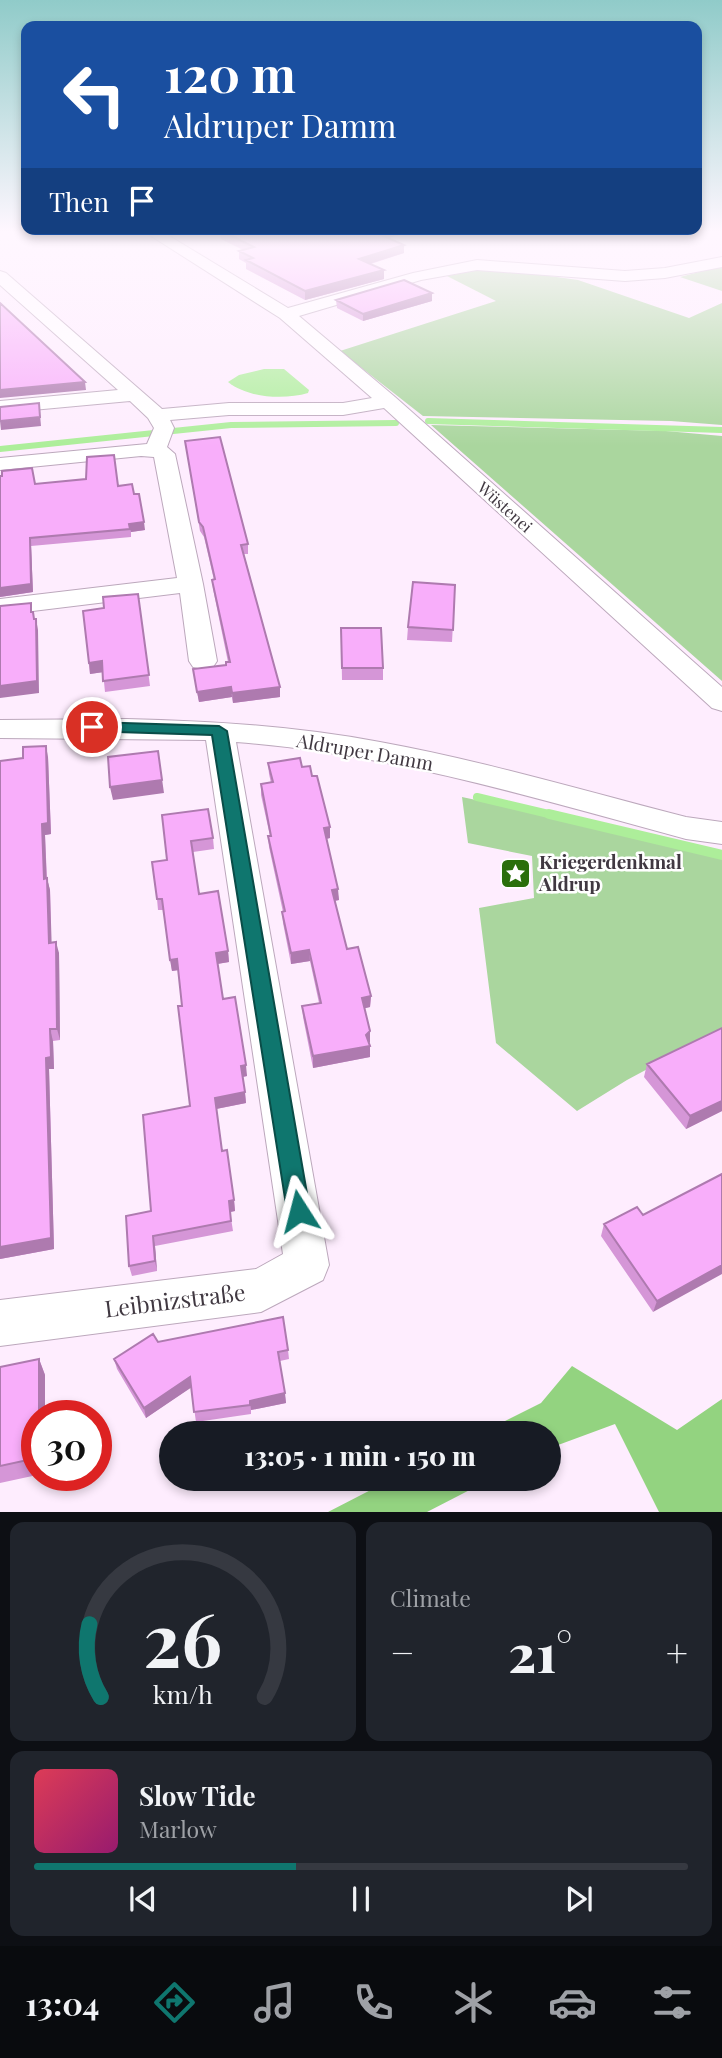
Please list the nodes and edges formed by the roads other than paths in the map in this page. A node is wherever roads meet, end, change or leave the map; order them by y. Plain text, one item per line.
1 (32, 305) edge
2 (271, 305) edge
3 (319, 305) edge
4 (286, 314) junction
5 (133, 395) junction
6 (388, 401) junction
7 (0, 407) edge
8 (160, 433) junction
9 (0, 464) edge
10 (191, 584) junction
11 (0, 607) edge
12 (204, 661) dead end
13 (722, 702) edge
14 (0, 729) edge
15 (219, 731) junction
16 (722, 833) edge
17 (0, 1323) edge

1 - 5 street
2 - 4 street, Wüstenei
3 - 4 street
4 - 6 street, Wüstenei
5 - 7 street
5 - 8 street
6 - 8 street
6 - 13 street, Wüstenei
8 - 9 street
8 - 10 street
10 - 11 street
10 - 12 street
14 - 15 street, Aldruper Damm
15 - 16 street, Aldruper Damm
15 - 17 street, Leibnizstraße

